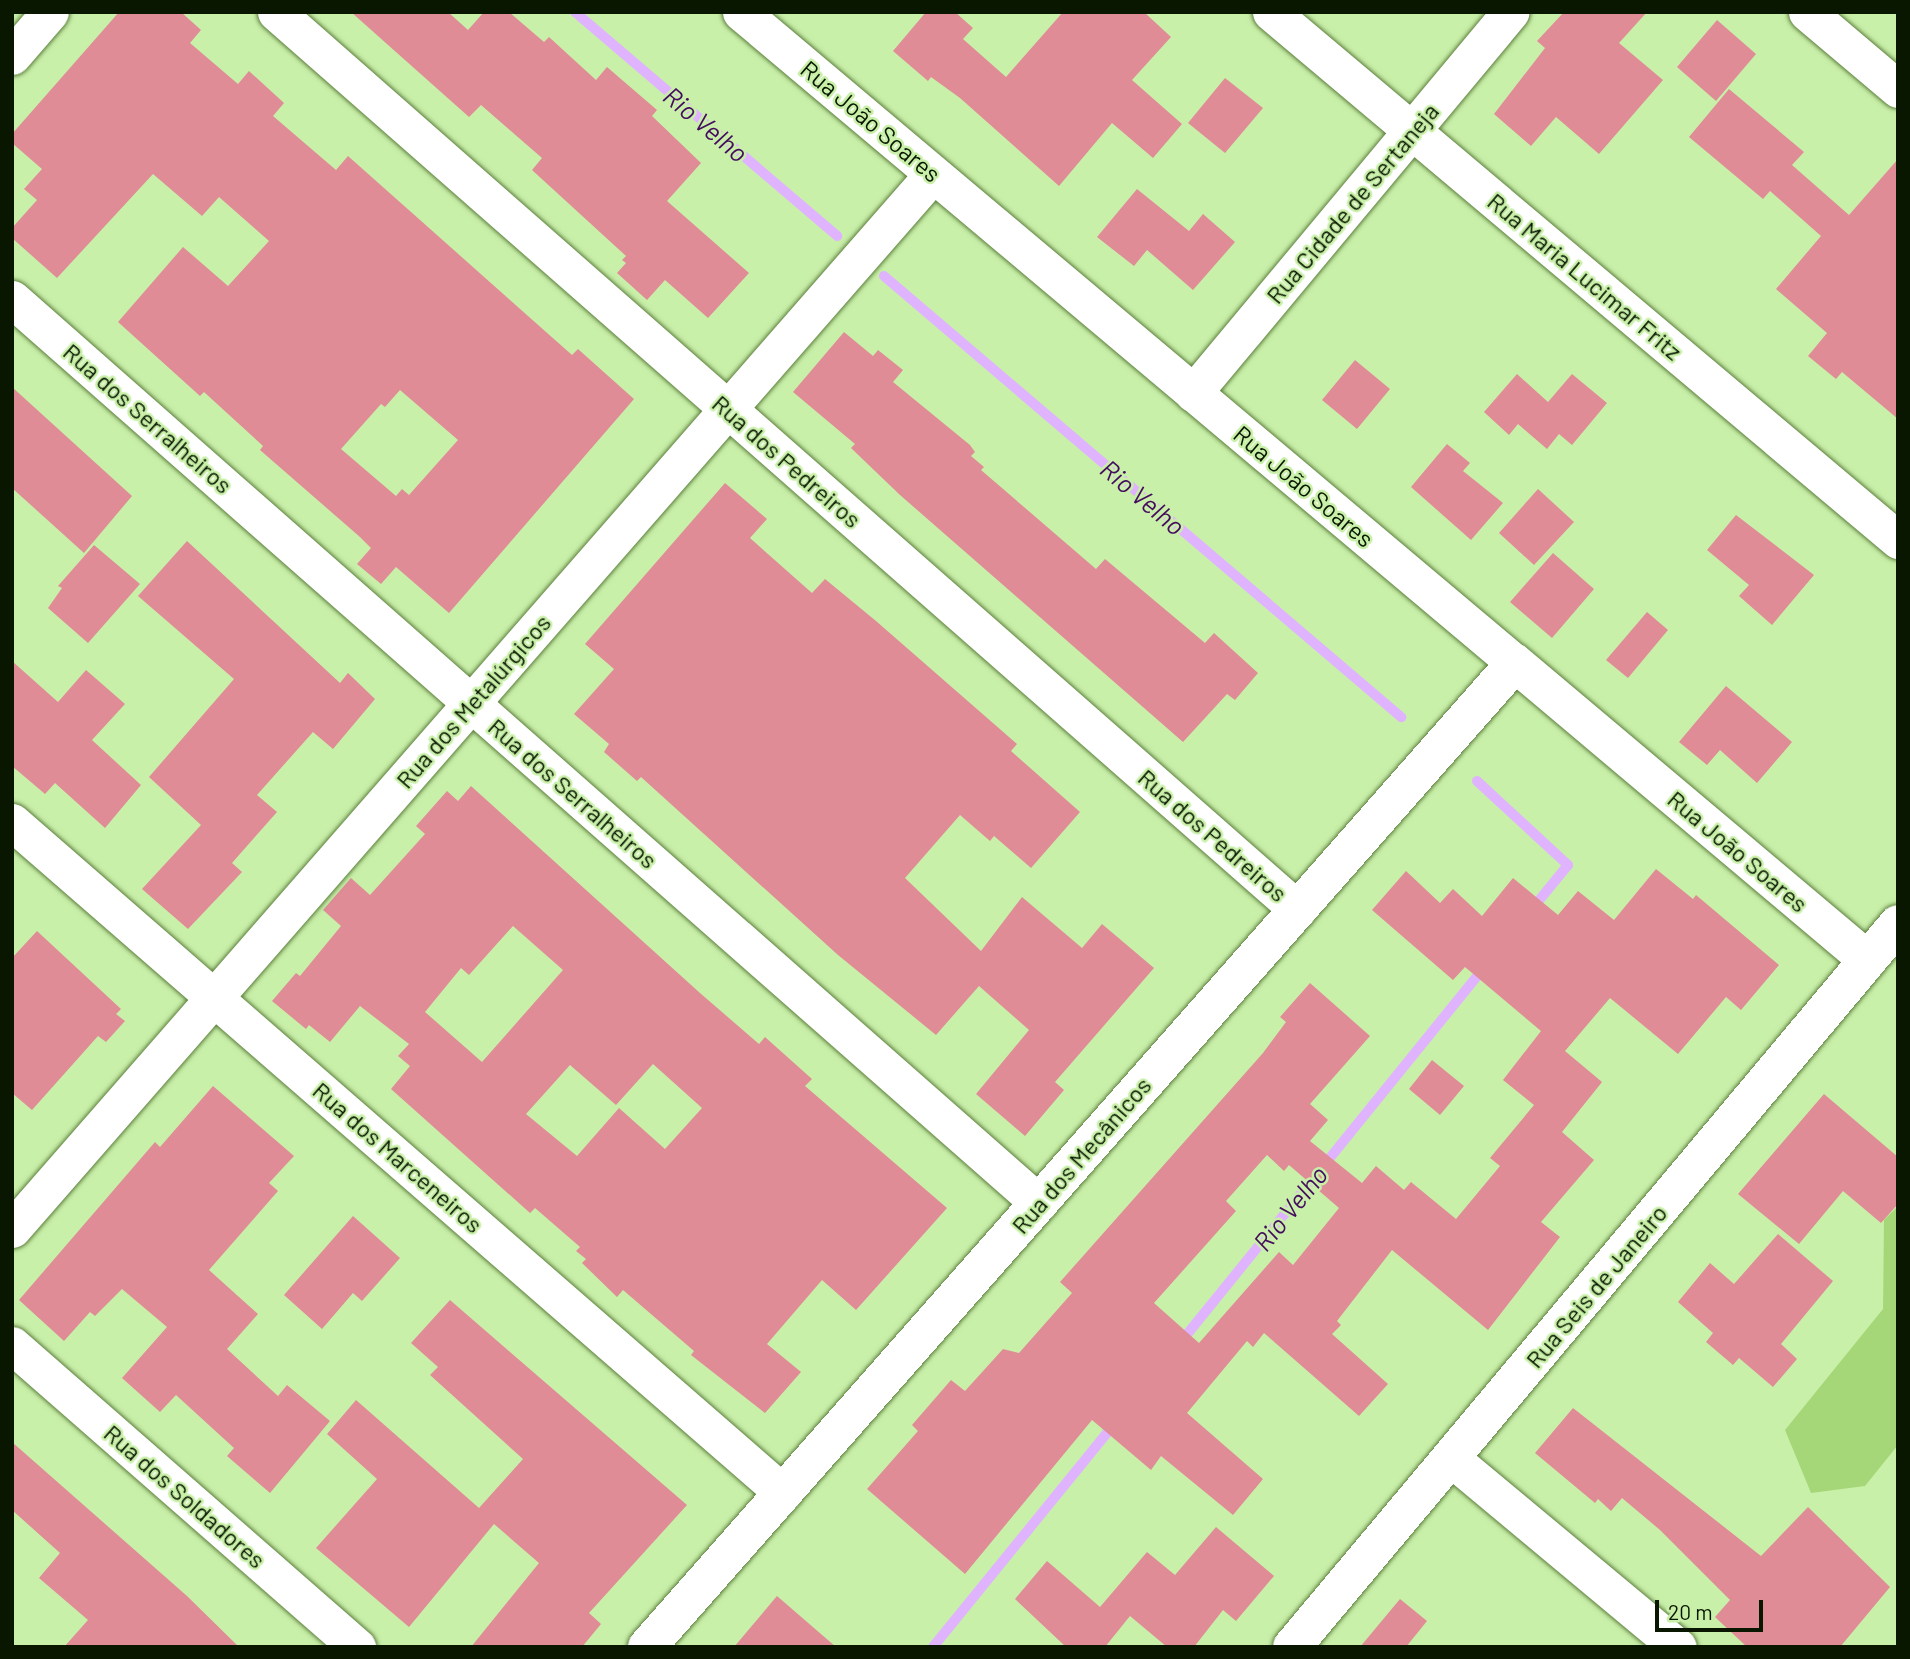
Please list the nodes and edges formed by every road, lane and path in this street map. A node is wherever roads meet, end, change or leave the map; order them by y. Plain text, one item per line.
1 (50, 12) edge
2 (276, 12) edge
3 (741, 12) edge
4 (1271, 12) edge
5 (1510, 12) edge
6 (1807, 12) edge
7 (12, 55) edge
8 (1898, 89) edge
9 (1412, 130) junction
10 (933, 174) junction
11 (12, 299) edge
12 (1194, 393) junction
13 (728, 409) junction
14 (1898, 541) edge
15 (1515, 663) junction
16 (471, 703) junction
17 (12, 822) edge
18 (1298, 910) junction
19 (1898, 924) edge
20 (1868, 960) junction
21 (214, 998) junction
22 (1039, 1203) junction
23 (12, 1229) edge
24 (12, 1345) edge
25 (1452, 1459) junction
26 (783, 1493) junction
27 (357, 1647) edge
28 (648, 1647) edge
29 (1292, 1647) edge
30 (1678, 1647) edge

1 - 7 street
2 - 13 street, Rua dos Pedreiros
3 - 10 street, Rua João Soares
4 - 9 street, Rua Maria Lucimar Fritz
5 - 9 street, Rua Cidade de Sertaneja
6 - 8 street
9 - 12 street, Rua Cidade de Sertaneja
9 - 14 street, Rua Maria Lucimar Fritz
10 - 12 street, Rua João Soares
10 - 13 street, Rua dos Metalúrgicos
11 - 16 street, Rua dos Serralheiros
12 - 15 street, Rua João Soares
13 - 16 street, Rua dos Metalúrgicos
13 - 18 street, Rua dos Pedreiros
15 - 18 main road, Rua dos Mecânicos
15 - 20 main road, Rua João Soares
16 - 21 street, Rua dos Metalúrgicos
16 - 22 street, Rua dos Serralheiros
17 - 21 street, Rua dos Marceneiros
18 - 22 main road, Rua dos Mecânicos
19 - 20 main road, Rua Seis de Janeiro
20 - 25 main road, Rua Seis de Janeiro
21 - 23 street, Rua dos Metalúrgicos
21 - 26 street, Rua dos Marceneiros
22 - 26 main road, Rua dos Mecânicos
24 - 27 street, Rua dos Soldadores
25 - 29 main road, Rua Seis de Janeiro
25 - 30 street
26 - 28 main road, Rua dos Mecânicos

